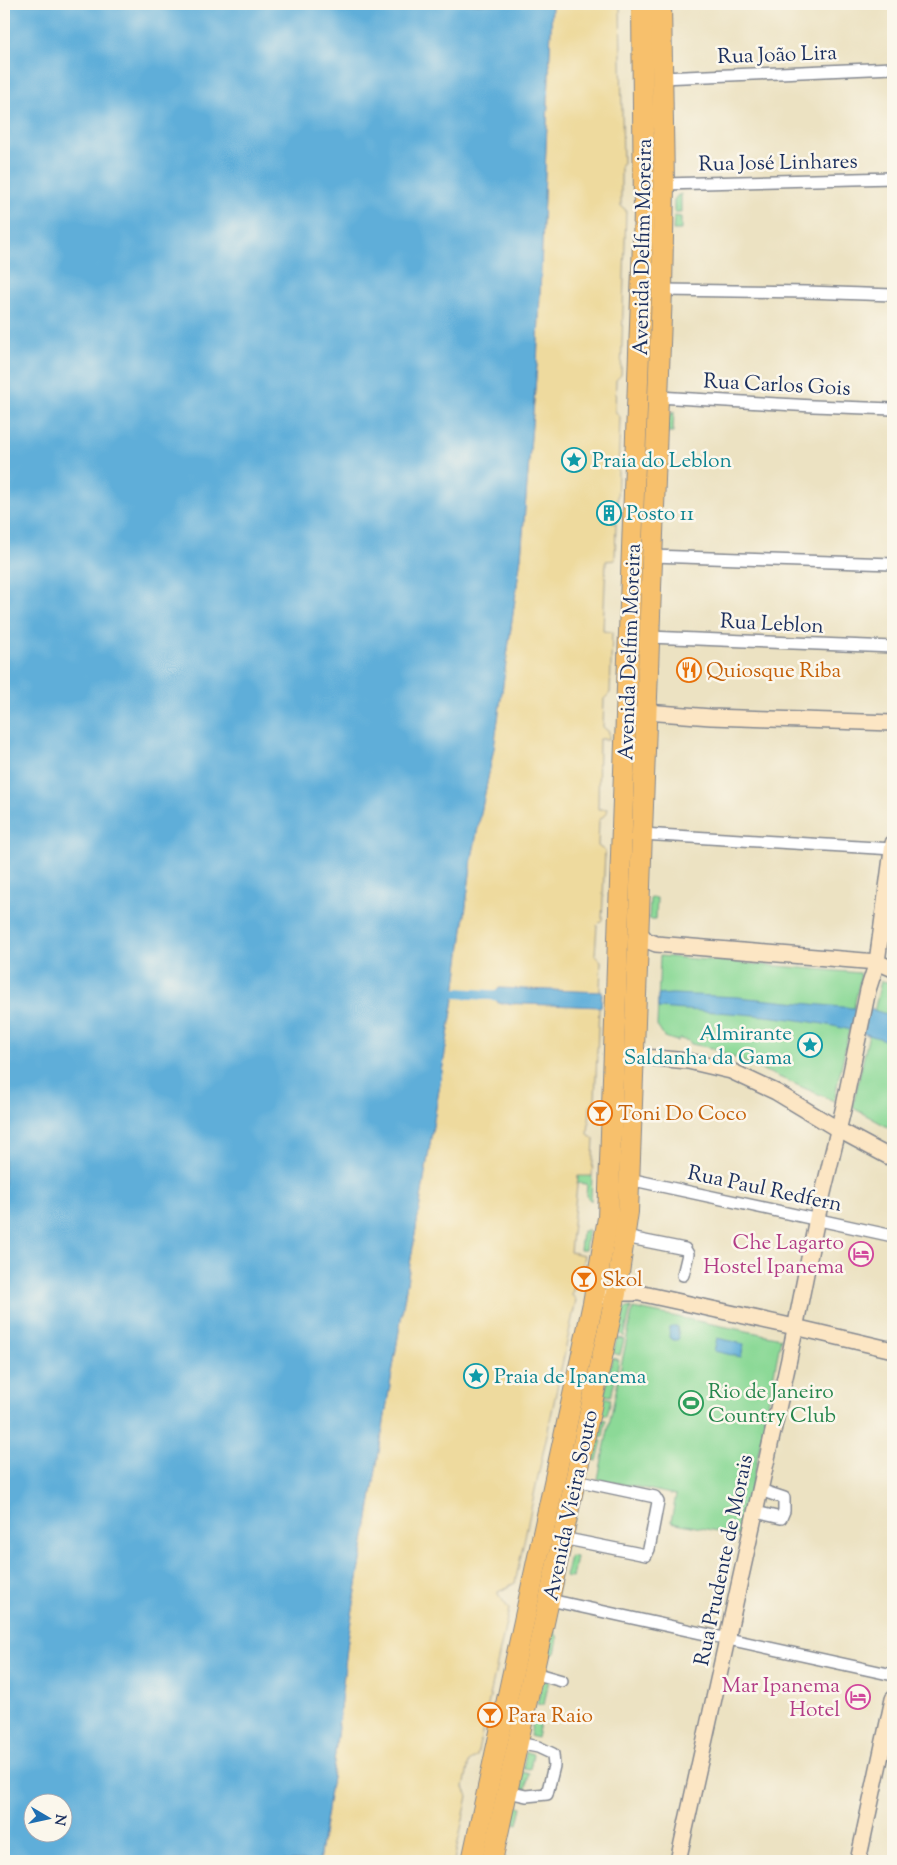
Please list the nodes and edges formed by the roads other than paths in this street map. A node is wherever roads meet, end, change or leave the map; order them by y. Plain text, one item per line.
1 (642, 4) edge
2 (661, 4) edge
3 (893, 68) edge
4 (662, 78) junction
5 (893, 178) edge
6 (664, 184) junction
7 (662, 290) junction
8 (893, 295) edge
9 (658, 397) junction
10 (893, 408) edge
11 (652, 556) junction
12 (893, 564) edge
13 (649, 637) junction
14 (893, 647) edge
15 (646, 712) junction
16 (626, 721) junction
17 (893, 723) edge
18 (642, 834) junction
19 (893, 843) edge
20 (893, 849) edge
21 (638, 931) junction
22 (618, 962) junction
23 (876, 962) junction
24 (893, 969) edge
25 (635, 1027) joint
26 (615, 1030) joint
27 (634, 1056) junction
28 (838, 1130) junction
29 (893, 1159) edge
30 (629, 1179) junction
31 (818, 1218) junction
32 (625, 1236) junction
33 (893, 1236) edge
34 (683, 1276) dead end
35 (616, 1293) junction
36 (593, 1303) junction
37 (795, 1327) junction
38 (893, 1350) edge
39 (575, 1480) junction
40 (760, 1490) junction
41 (756, 1512) junction
42 (562, 1538) junction
43 (550, 1600) junction
44 (521, 1636) junction
45 (728, 1639) junction
46 (534, 1673) junction
47 (893, 1675) edge
48 (562, 1681) dead end
49 (893, 1699) edge
50 (524, 1718) junction
51 (518, 1744) junction
52 (508, 1792) junction
53 (472, 1861) edge
54 (492, 1861) edge
55 (678, 1861) edge
56 (858, 1861) edge

1 - 16 highway, Avenida Delfim Moreira
2 - 4 highway, Avenida Delfim Moreira
3 - 4 street, Rua João Lira
4 - 6 highway, Avenida Delfim Moreira
5 - 6 street, Rua José Linhares
6 - 7 highway, Avenida Delfim Moreira
7 - 8 street
7 - 9 highway, Avenida Delfim Moreira
9 - 10 street, Rua Carlos Gois
9 - 11 highway, Avenida Delfim Moreira
11 - 12 street
11 - 13 highway, Avenida Delfim Moreira
13 - 14 street, Rua Leblon
13 - 15 highway, Avenida Delfim Moreira
15 - 16 main road
15 - 17 main road
15 - 18 highway, Avenida Delfim Moreira
16 - 22 highway, Avenida Delfim Moreira
18 - 20 street
18 - 21 highway, Avenida Delfim Moreira
19 - 20 main road, Rua Prudente de Morais
20 - 23 main road, Rua Prudente de Morais
21 - 23 main road
21 - 25 highway, Avenida Delfim Moreira
22 - 26 highway, Avenida Delfim Moreira
22 - 27 highway
23 - 24 main road
23 - 28 main road, Rua Prudente de Morais
25 - 27 highway, Avenida Vieira Souto
26 - 36 highway, Avenida Vieira Souto
27 - 28 main road
27 - 30 highway, Avenida Vieira Souto
28 - 29 main road
28 - 31 main road, Rua Prudente de Morais
30 - 31 street, Rua Paul Redfern
30 - 32 highway, Avenida Vieira Souto
31 - 33 street, Rua Paul Redfern
31 - 37 main road, Rua Prudente de Morais
32 - 34 street
32 - 35 highway, Avenida Vieira Souto
35 - 36 main road
35 - 37 main road
35 - 39 highway, Avenida Vieira Souto
36 - 44 highway, Avenida Vieira Souto
37 - 38 main road
37 - 40 main road, Rua Prudente de Morais
39 - 42 highway, Avenida Vieira Souto
39 - 42 street
40 - 41 main road, Rua Prudente de Morais
40 - 41 street
41 - 45 main road, Rua Prudente de Morais
42 - 43 highway, Avenida Vieira Souto
43 - 45 street
43 - 46 highway, Avenida Vieira Souto
44 - 50 highway
44 - 53 highway, Avenida Vieira Souto
45 - 47 street
45 - 55 main road, Rua Prudente de Morais
46 - 48 street
46 - 50 highway, Avenida Vieira Souto
49 - 56 main road
50 - 51 highway, Avenida Vieira Souto
51 - 52 highway, Avenida Vieira Souto
51 - 52 street
52 - 54 highway, Avenida Vieira Souto

